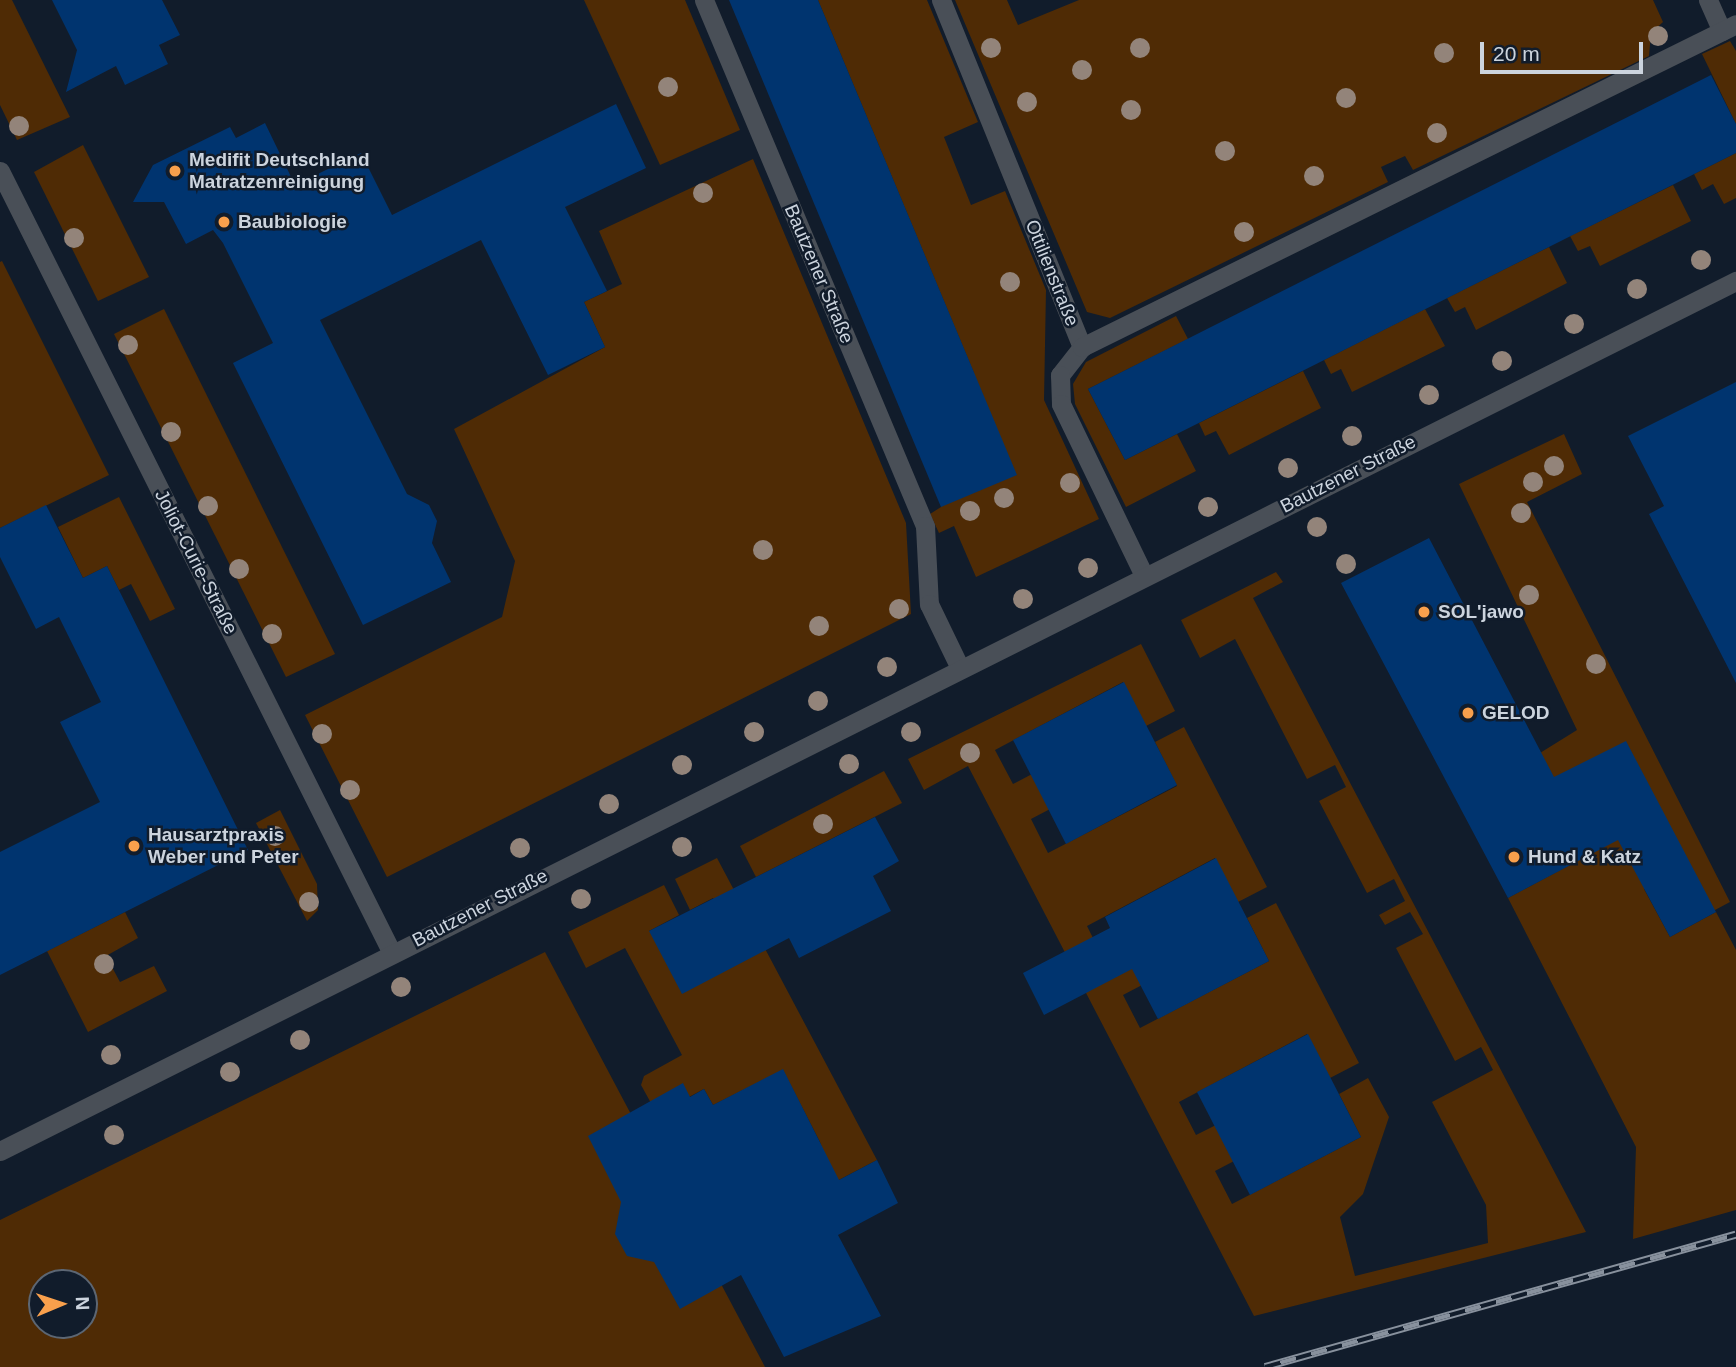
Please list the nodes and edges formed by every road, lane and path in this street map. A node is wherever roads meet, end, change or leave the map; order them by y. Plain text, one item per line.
1 (704, 0) edge
2 (941, 0) edge
3 (1708, 0) edge
4 (1729, 27) edge
5 (0, 171) edge
6 (1736, 281) edge
7 (1082, 347) junction
8 (1144, 576) junction
9 (960, 668) junction
10 (392, 953) junction
11 (0, 1151) edge

1 - 9 street, Bautzener Straße
2 - 7 street, Ottilienstraße
3 - 4 street
4 - 7 street
5 - 10 street, Joliot-Curie-Straße
6 - 8 street, Bautzener Straße
7 - 8 street, Ottilienstraße
8 - 9 street, Bautzener Straße
9 - 10 street, Bautzener Straße
10 - 11 street, Bautzener Straße

